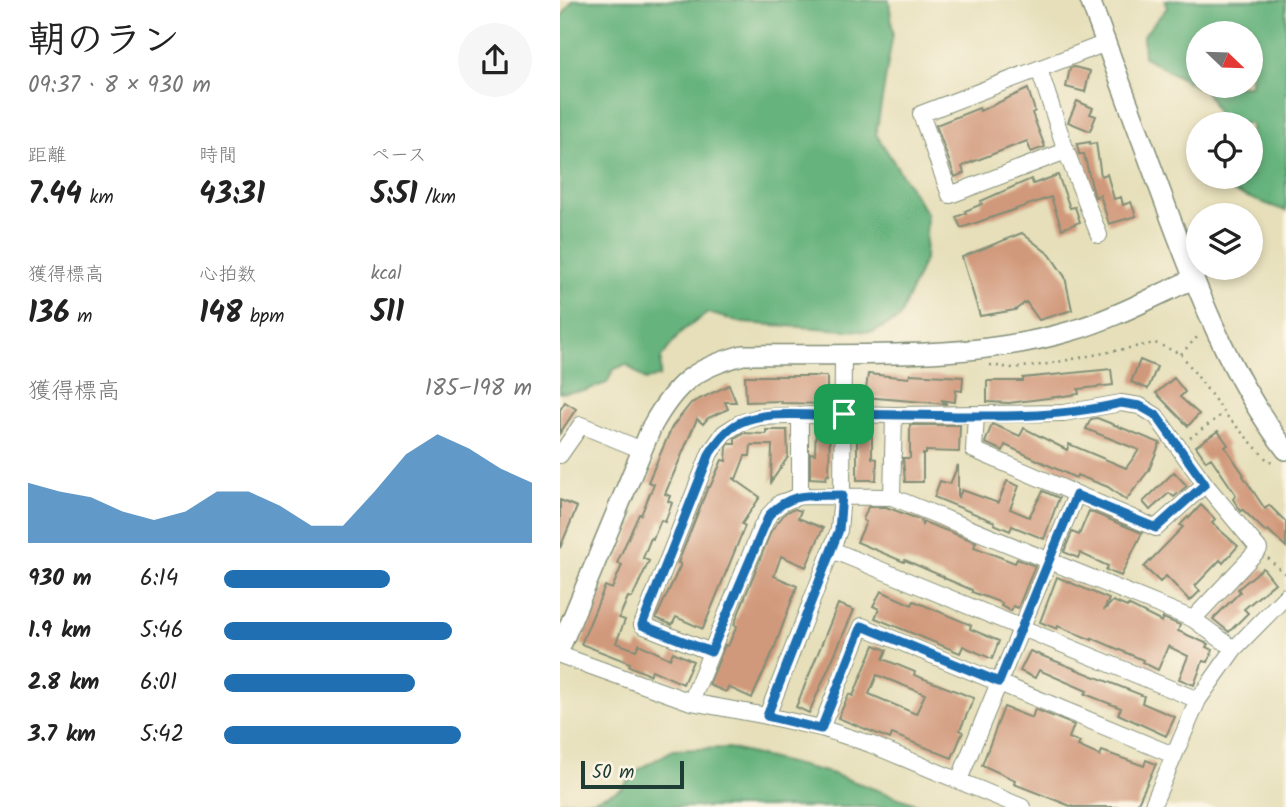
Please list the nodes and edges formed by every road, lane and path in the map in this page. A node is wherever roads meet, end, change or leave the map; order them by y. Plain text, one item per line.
1 (1090, 0) edge
2 (1106, 43) junction
3 (1039, 69) junction
4 (1066, 151) junction
5 (1099, 235) dead end
6 (1186, 260) edge
7 (1191, 280) edge
8 (1193, 280) edge
9 (1201, 333) dead end
10 (843, 354) junction
11 (1181, 354) junction
12 (990, 365) dead end
13 (1224, 413) junction
14 (844, 414) junction
15 (800, 415) junction
16 (894, 415) junction
17 (975, 415) junction
18 (1179, 447) junction
19 (642, 450) junction
20 (560, 455) edge
21 (1281, 456) edge
22 (1205, 484) junction
23 (842, 495) junction
24 (1076, 495) junction
25 (800, 496) junction
26 (892, 497) junction
27 (1259, 549) junction
28 (832, 550) junction
29 (1050, 560) junction
30 (1286, 575) edge
31 (1286, 596) edge
32 (1193, 619) junction
33 (1023, 627) junction
34 (560, 648) edge
35 (1234, 649) junction
36 (711, 652) junction
37 (560, 655) edge
38 (999, 682) junction
39 (1198, 700) junction
40 (691, 702) junction
41 (767, 716) junction
42 (821, 729) junction
43 (1173, 755) junction
44 (959, 780) junction
45 (1022, 807) edge
46 (1152, 807) edge

1 - 2 street
2 - 3 street
2 - 6 street
3 - 4 street
3 - 4 street
4 - 5 street
7 - 10 street
8 - 21 street
9 - 11 path
10 - 14 street
10 - 19 street
11 - 12 path
11 - 13 path
13 - 18 path
13 - 21 path
14 - 15 street
14 - 16 street
14 - 23 street
15 - 25 street
15 - 36 street
16 - 17 street
16 - 26 street
17 - 18 street
17 - 24 street
18 - 22 street
19 - 20 street
19 - 34 street
22 - 24 street
22 - 27 street
23 - 25 street
23 - 26 street
23 - 28 street
24 - 29 street
25 - 36 street
26 - 29 street
27 - 30 path
27 - 32 street
28 - 33 street
28 - 41 street
29 - 32 street
29 - 33 street
31 - 35 street
32 - 35 street
33 - 38 street
33 - 39 street
35 - 39 street
36 - 40 street
37 - 40 street
38 - 42 street
38 - 43 street
38 - 44 street
39 - 43 street
40 - 41 street
41 - 42 street
42 - 44 street
43 - 46 street
44 - 45 street

